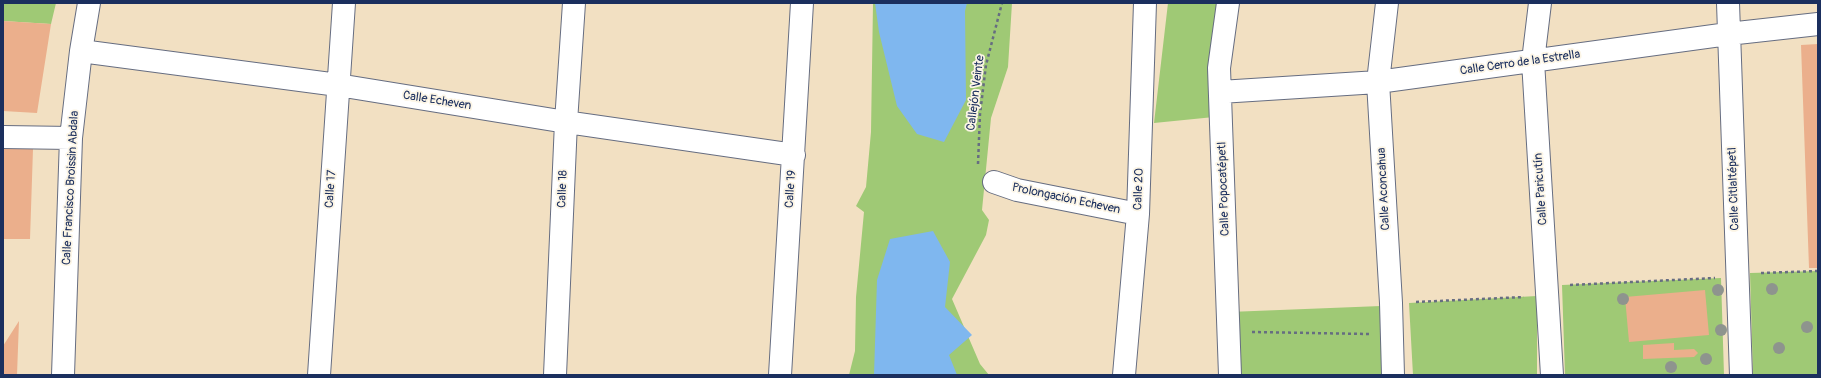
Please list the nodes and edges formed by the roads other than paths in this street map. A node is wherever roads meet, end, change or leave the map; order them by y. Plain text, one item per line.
1 (89, 3) edge
2 (344, 3) edge
3 (574, 3) edge
4 (802, 3) edge
5 (1145, 3) edge
6 (1228, 3) edge
7 (1387, 3) edge
8 (1540, 3) edge
9 (1728, 3) edge
10 (1818, 24) edge
11 (1728, 34) junction
12 (81, 51) junction
13 (1532, 62) junction
14 (1378, 82) junction
15 (338, 85) junction
16 (1220, 92) junction
17 (566, 122) junction
18 (3, 137) edge
19 (71, 138) junction
20 (794, 154) junction
21 (994, 182) road end
22 (1138, 214) junction
23 (63, 375) edge
24 (319, 375) edge
25 (555, 375) edge
26 (780, 375) edge
27 (1124, 375) edge
28 (1230, 375) edge
29 (1393, 375) edge
30 (1552, 375) edge
31 (1741, 375) edge

1 - 12 street, Calle Francisco Broissin Abdala
2 - 15 street, Calle 17
3 - 17 street, Calle 18
4 - 20 street, Calle 19
5 - 22 street, Calle 20
6 - 16 street, Calle Popocatépetl
7 - 14 street, Calle Aconcahua
8 - 13 street, Calle Paricutín
9 - 11 street, Calle Citlaltépetl
10 - 11 street, Calle Cerro de la Estrella
11 - 13 street, Calle Cerro de la Estrella
11 - 31 street, Calle Citlaltépetl
12 - 15 street, Calle Echeven
12 - 19 street, Calle Francisco Broissin Abdala
13 - 14 street, Calle Cerro de la Estrella
13 - 30 street, Calle Paricutín
14 - 16 street, Calle Cerro de la Estrella
14 - 29 street, Calle Aconcahua
15 - 17 street, Calle Echeven
15 - 24 street, Calle 17
16 - 28 street, Calle Popocatépetl
17 - 20 street, Calle Echeven
17 - 25 street, Calle 18
18 - 19 street
19 - 23 street, Calle Francisco Broissin Abdala
20 - 26 street, Calle 19
21 - 22 street, Prolongación Echeven
22 - 27 street, Calle 20

